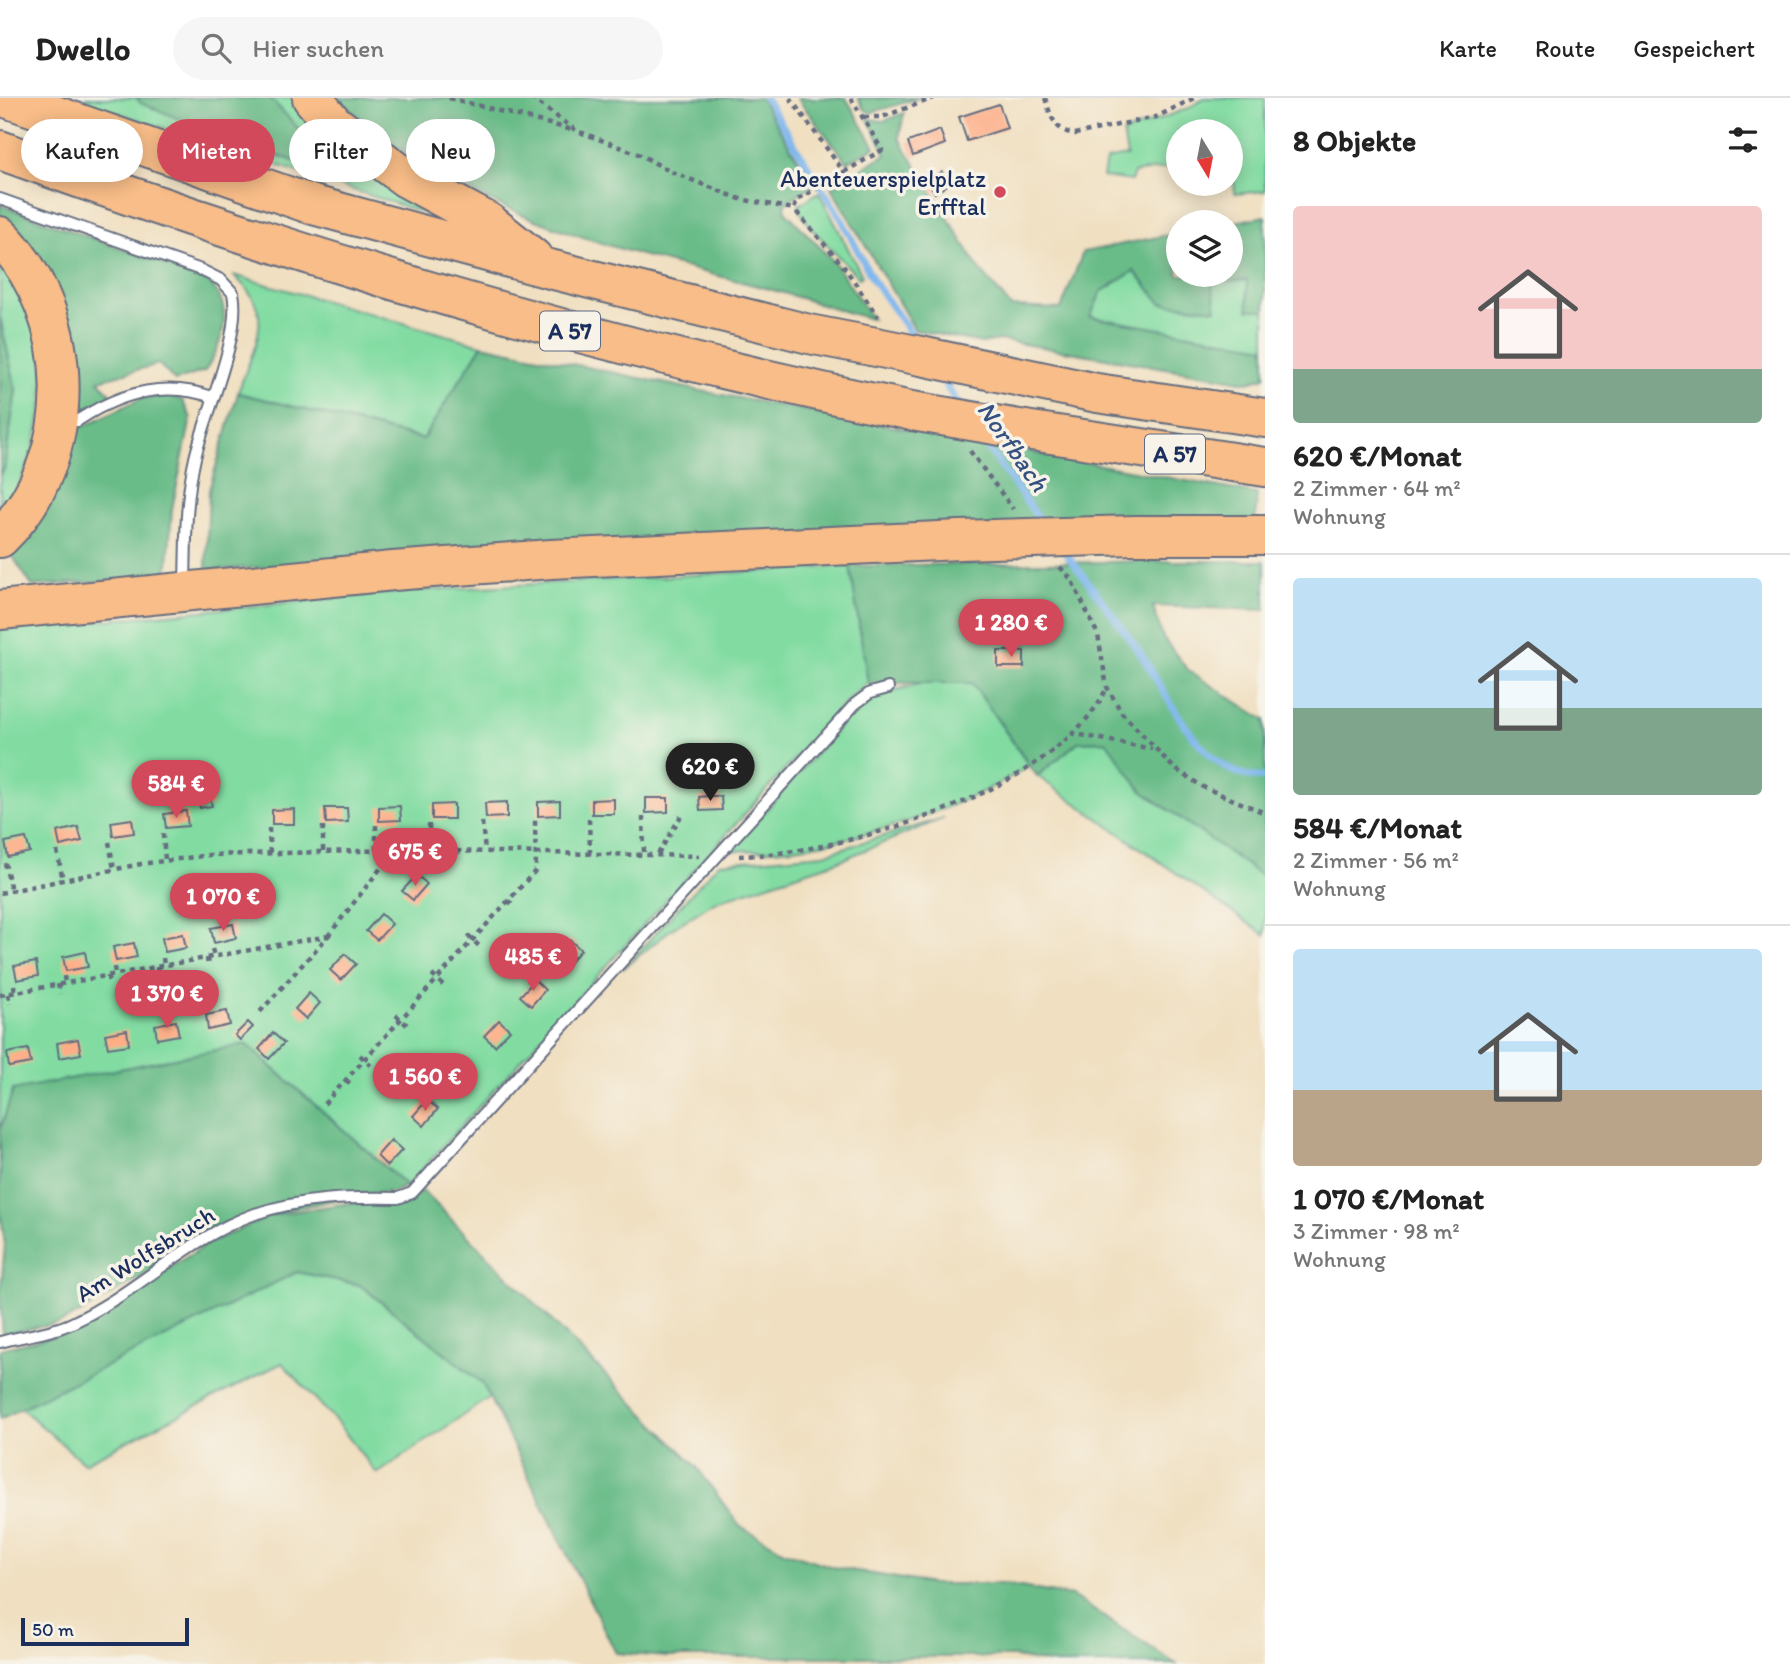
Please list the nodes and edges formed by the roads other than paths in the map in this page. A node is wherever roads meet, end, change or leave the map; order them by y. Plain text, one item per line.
1 (6, 98) edge
2 (312, 98) edge
3 (0, 150) edge
4 (0, 199) edge
5 (0, 236) edge
6 (546, 268) junction
7 (212, 397) junction
8 (1265, 418) edge
9 (77, 421) dead end
10 (1265, 467) edge
11 (1265, 535) edge
12 (0, 538) edge
13 (185, 592) junction
14 (0, 610) edge
15 (888, 688) dead end
16 (0, 1342) edge

1 - 6 highway, A 57
2 - 6 highway
3 - 10 highway, A 57, bridge
4 - 7 lane
5 - 12 highway
6 - 8 highway, A 57, bridge
7 - 9 lane
7 - 13 lane
11 - 13 highway, bridge
13 - 14 highway
15 - 16 lane, Am Wolfsbruch

